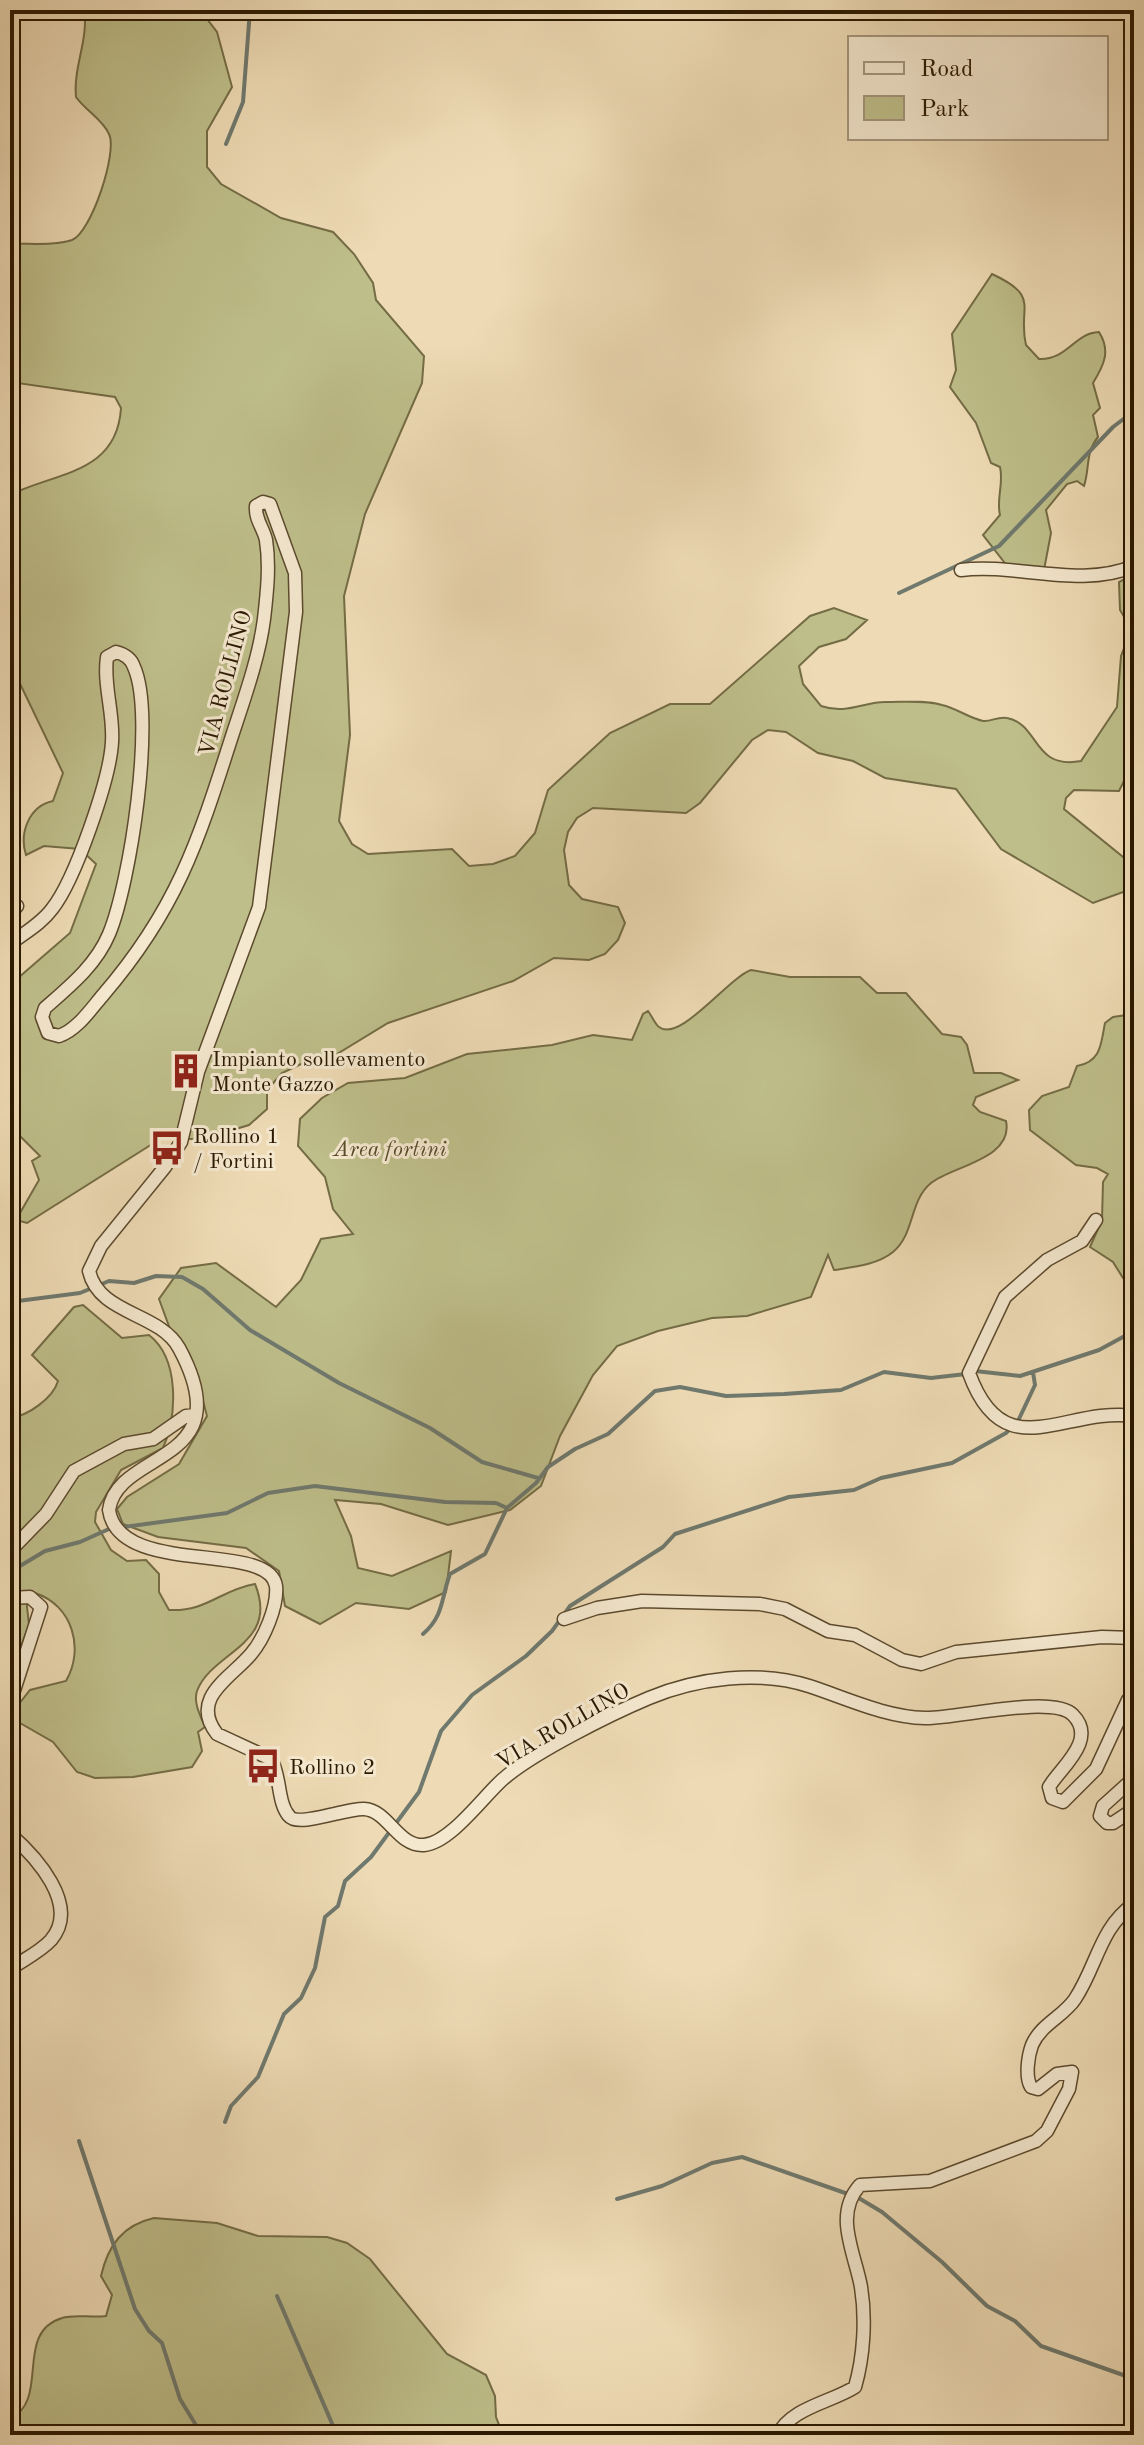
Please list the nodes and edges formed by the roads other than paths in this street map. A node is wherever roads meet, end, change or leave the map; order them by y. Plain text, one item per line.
1 (1134, 566) edge
2 (961, 570) dead end
3 (10, 902) edge
4 (10, 915) edge
5 (10, 944) edge
6 (1096, 1220) dead end
7 (195, 1415) junction
8 (1134, 1416) edge
9 (10, 1551) edge
10 (10, 1598) edge
11 (564, 1619) dead end
12 (1134, 1638) edge
13 (1134, 1696) edge
14 (10, 1703) edge
15 (1134, 1778) edge
16 (1134, 1809) edge
17 (10, 1834) edge
18 (1134, 1904) edge
19 (10, 1969) edge
20 (778, 2435) edge

1 - 2 street
3 - 4 street
5 - 7 street, VIA ROLLINO
6 - 8 street
7 - 9 street
7 - 13 street, VIA ROLLINO
10 - 14 street
11 - 12 street
15 - 16 street
17 - 19 street
18 - 20 street

